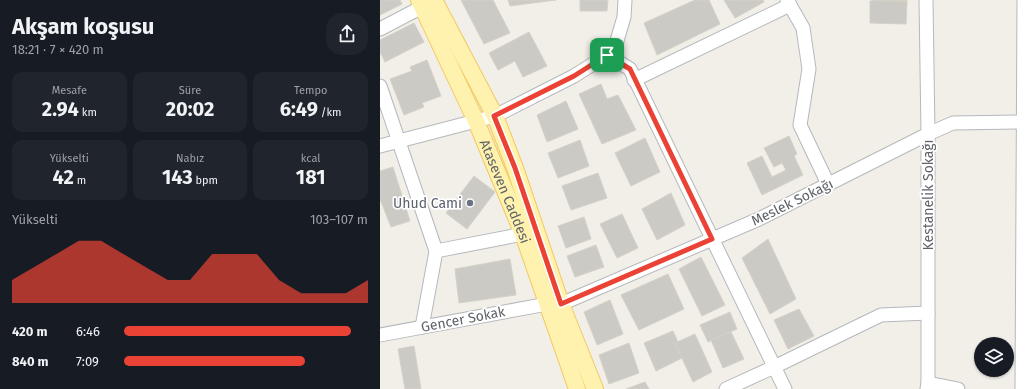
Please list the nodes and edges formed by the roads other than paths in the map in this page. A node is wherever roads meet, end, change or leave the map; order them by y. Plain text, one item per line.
1 (625, 0) edge
2 (926, 0) edge
3 (1024, 0) edge
4 (430, 2) edge
5 (789, 3) edge
6 (380, 29) edge
7 (607, 55) junction
8 (634, 80) junction
9 (380, 86) edge
10 (494, 116) junction
11 (476, 121) junction
12 (1025, 122) edge
13 (928, 134) junction
14 (399, 140) junction
15 (380, 146) edge
16 (828, 184) junction
17 (523, 234) junction
18 (712, 239) junction
19 (436, 251) junction
20 (554, 304) junction
21 (928, 313) junction
22 (422, 327) junction
23 (380, 335) edge
24 (774, 367) junction
25 (927, 386) edge
26 (577, 389) edge
27 (595, 389) edge
28 (726, 389) edge
29 (785, 389) edge
30 (958, 389) edge
31 (1022, 389) edge

1 - 7 street
2 - 13 street, Kestanelik Sokağı
3 - 12 street
4 - 6 street
4 - 10 main road, Ataseven Caddesi
4 - 11 main road, Ataseven Caddesi
5 - 8 street
5 - 16 street
7 - 8 street
7 - 10 street
8 - 18 street
9 - 14 street
10 - 11 street
10 - 20 main road, Ataseven Caddesi
11 - 14 street
11 - 17 main road, Ataseven Caddesi
12 - 13 street, Meslek Sokağı
12 - 31 street
13 - 16 street, Meslek Sokağı
13 - 21 street, Kestanelik Sokağı
14 - 15 street
14 - 19 street
16 - 18 street, Meslek Sokağı
17 - 19 street
17 - 20 main road, Ataseven Caddesi
18 - 20 street, Meslek Sokağı
18 - 24 street
19 - 22 street
20 - 22 street, Gencer Sokak
20 - 26 main road, Ataseven Caddesi
20 - 27 main road, Ataseven Caddesi
21 - 24 street
21 - 25 street, Kestanelik Sokağı
22 - 23 street, Gencer Sokak
24 - 28 street
24 - 29 street
25 - 30 street

